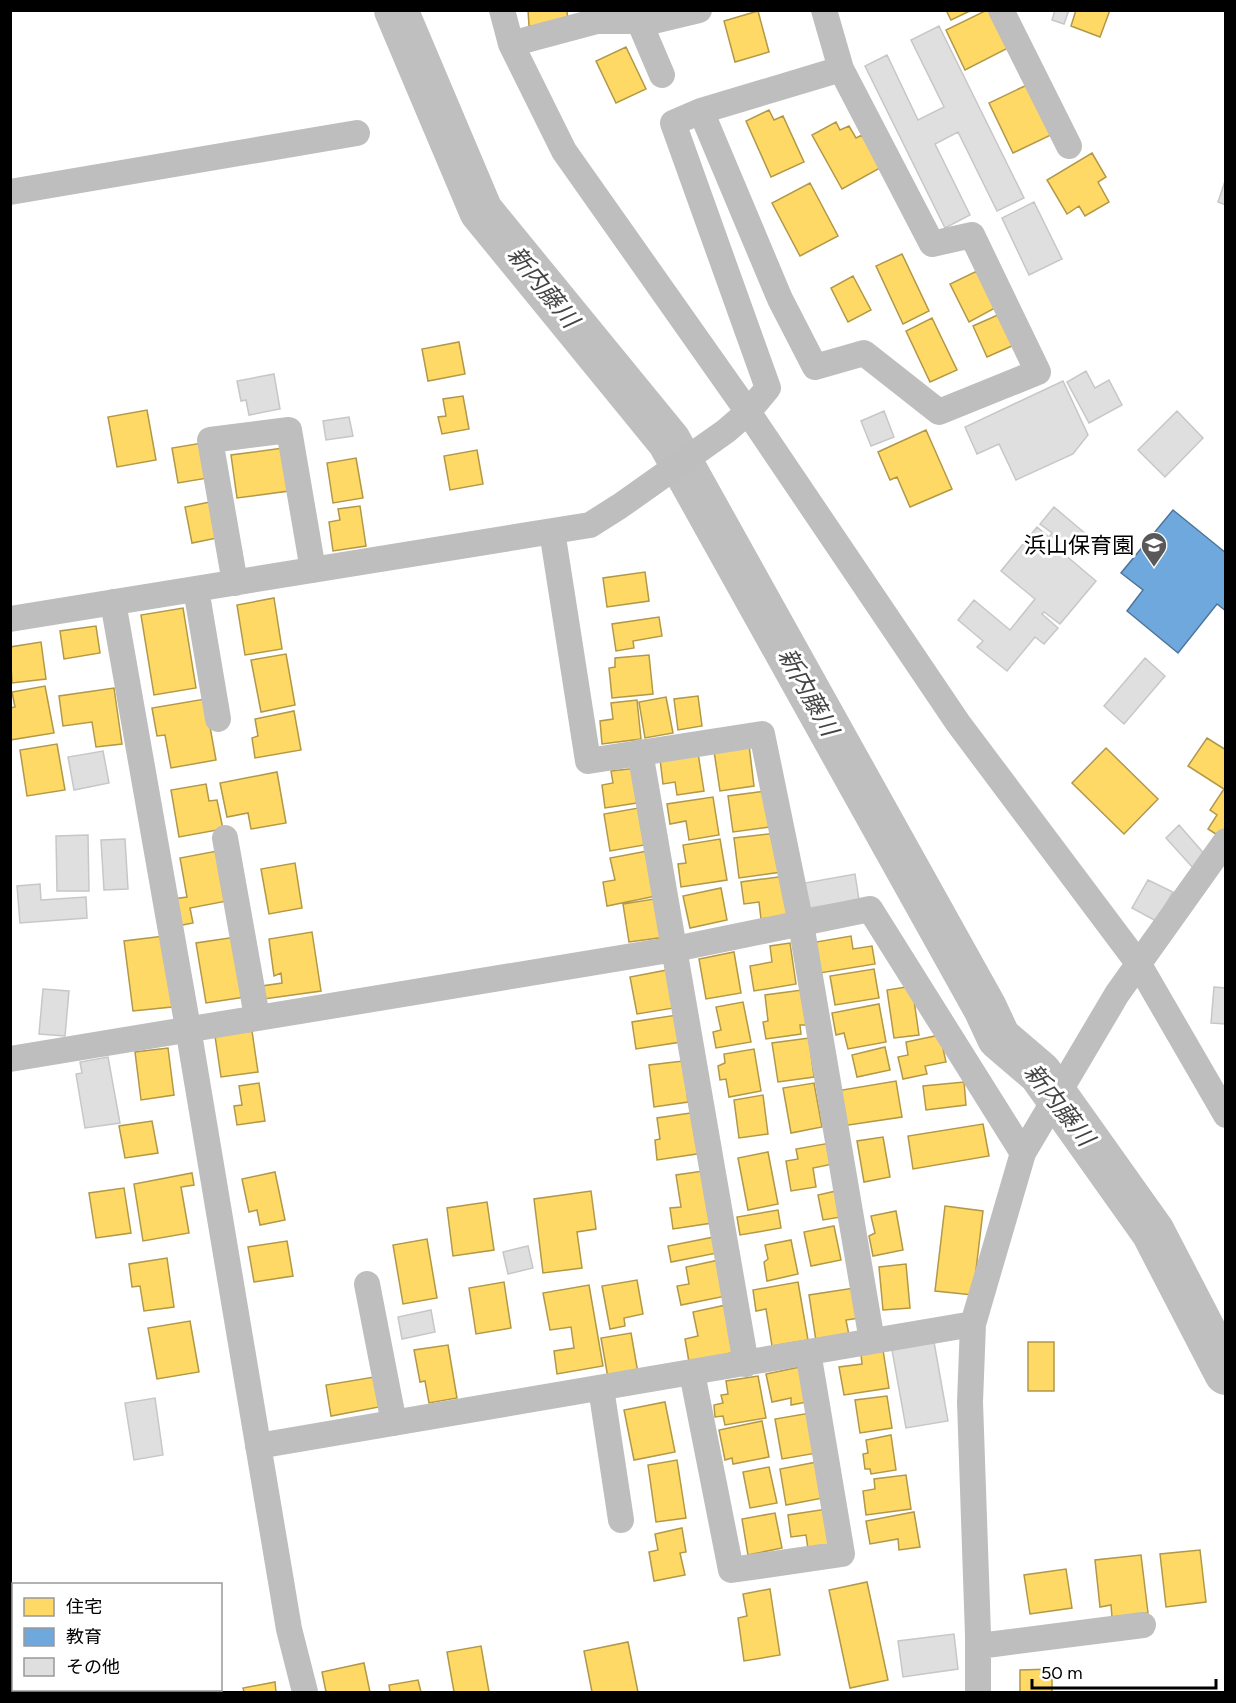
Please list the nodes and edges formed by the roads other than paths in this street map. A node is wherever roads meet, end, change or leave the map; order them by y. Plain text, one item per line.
1 (502, 10) edge
2 (699, 10) edge
3 (824, 10) edge
4 (1001, 10) edge
5 (577, 18) edge
6 (639, 21) junction
7 (511, 44) junction
8 (841, 69) junction
9 (662, 75) dead end
10 (701, 111) junction
11 (357, 133) dead end
12 (1069, 146) dead end
13 (10, 192) edge
14 (748, 412) junction
15 (552, 531) junction
16 (313, 570) junction
17 (235, 582) junction
18 (196, 589) junction
19 (113, 602) junction
20 (10, 619) edge
21 (218, 719) dead end
22 (640, 752) junction
23 (225, 838) dead end
24 (1226, 842) edge
25 (801, 924) junction
26 (675, 949) junction
27 (1138, 963) junction
28 (257, 1017) junction
29 (188, 1028) junction
30 (10, 1059) edge
31 (1224, 1108) edge
32 (1028, 1143) junction
33 (367, 1284) dead end
34 (973, 1324) junction
35 (872, 1341) junction
36 (808, 1352) junction
37 (746, 1364) junction
38 (692, 1373) junction
39 (602, 1388) junction
40 (394, 1423) junction
41 (258, 1446) junction
42 (621, 1520) dead end
43 (1143, 1624) dead end
44 (979, 1646) junction
45 (305, 1692) edge
46 (978, 1692) edge

1 - 7 street
2 - 6 street
3 - 8 street
4 - 12 street
5 - 6 street
5 - 7 street
6 - 9 street
7 - 14 street
8 - 10 street
8 - 10 street
10 - 14 street
11 - 13 street
14 - 15 street
14 - 27 street
15 - 16 street
15 - 22 street
16 - 17 street
16 - 17 street
17 - 18 street
18 - 19 street
18 - 21 street
19 - 20 street
19 - 29 street
22 - 25 street
22 - 26 street
23 - 28 street
24 - 27 street
25 - 26 street
25 - 32 street
25 - 35 street
26 - 28 street
26 - 37 street
27 - 31 street
27 - 32 street
28 - 29 street
29 - 30 street
29 - 41 street
32 - 34 street
33 - 40 street
34 - 35 street
34 - 44 street
35 - 36 street
36 - 37 street
36 - 38 street
37 - 38 street
38 - 39 street
39 - 40 street
39 - 42 street
40 - 41 street
41 - 45 street
43 - 44 street
44 - 46 street

